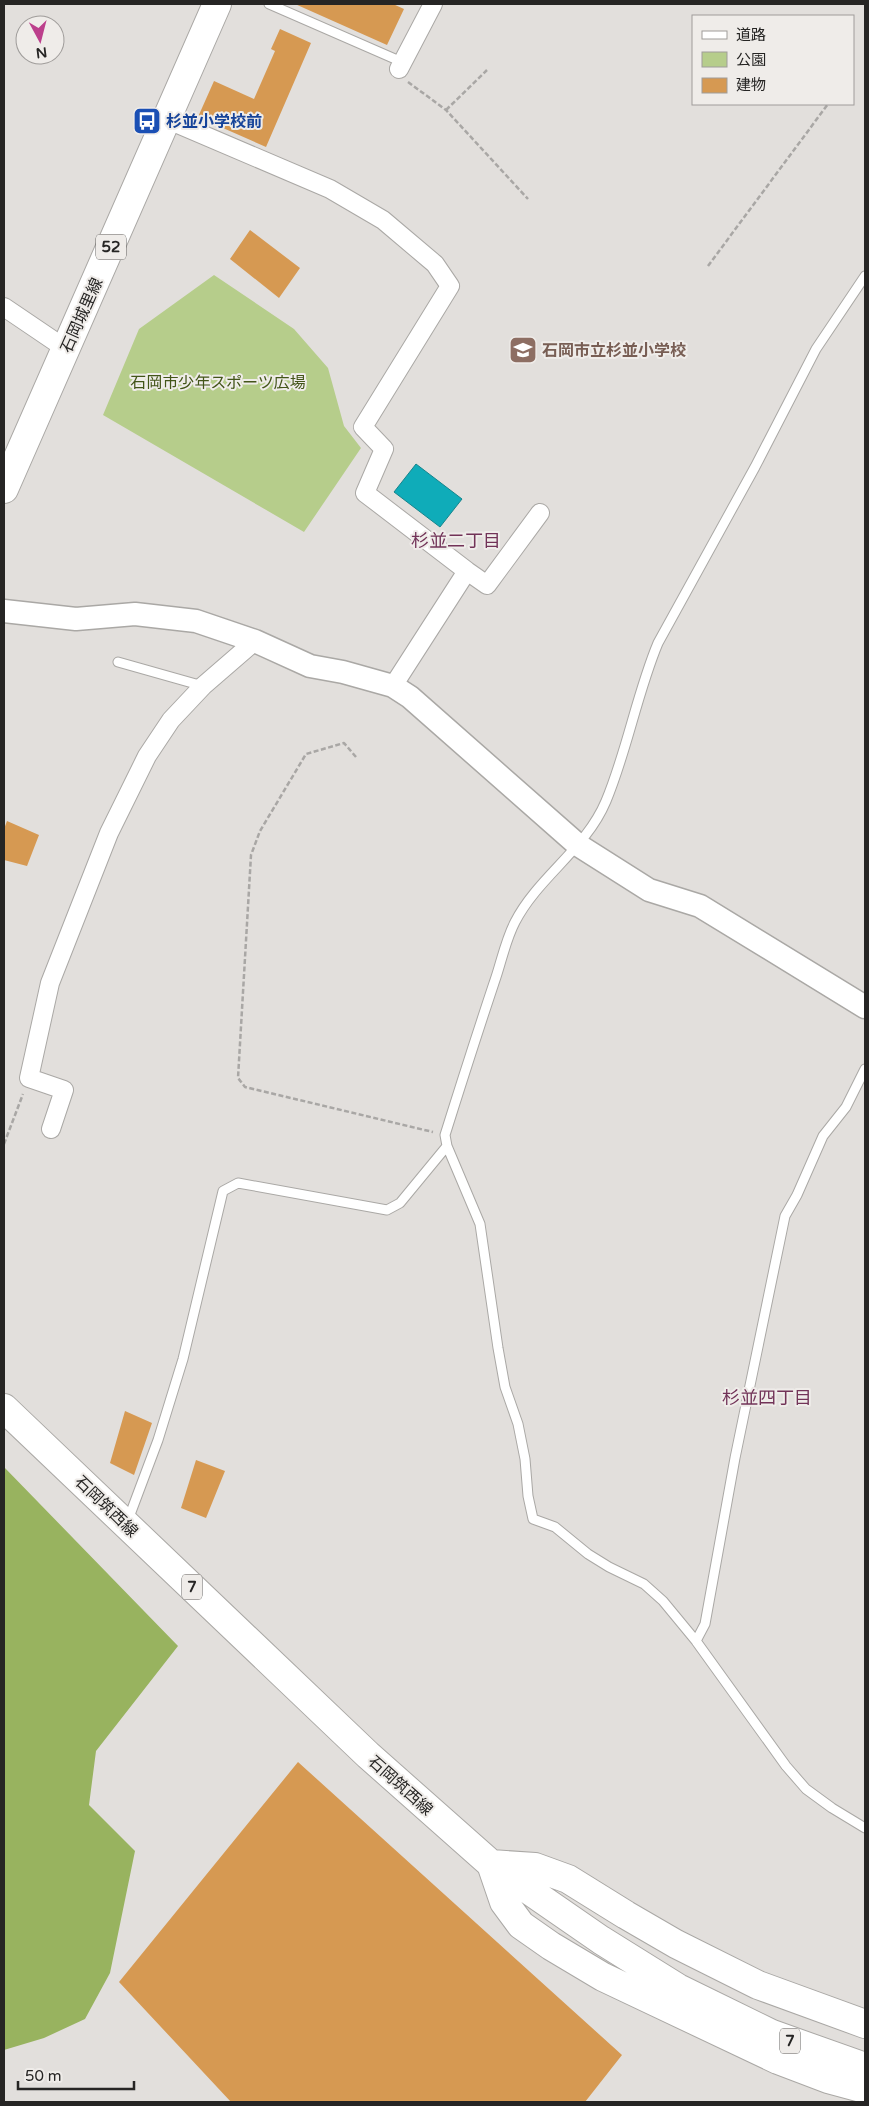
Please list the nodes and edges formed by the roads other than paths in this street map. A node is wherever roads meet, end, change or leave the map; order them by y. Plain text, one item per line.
1 (217, 4) edge
2 (269, 4) edge
3 (433, 4) edge
4 (400, 66) joint
5 (166, 119) junction
6 (865, 276) edge
7 (4, 306) edge
8 (66, 349) junction
9 (4, 489) edge
10 (540, 514) dead end
11 (467, 571) junction
12 (4, 611) edge
13 (255, 641) junction
14 (118, 662) dead end
15 (203, 686) junction
16 (393, 686) junction
17 (578, 845) junction
18 (865, 1007) edge
19 (865, 1069) edge
20 (52, 1129) dead end
21 (447, 1146) junction
22 (4, 1408) edge
23 (126, 1524) junction
24 (696, 1640) junction
25 (865, 1828) edge
26 (491, 1864) junction
27 (865, 2024) edge
28 (865, 2067) edge
29 (865, 2089) edge

1 - 5 main road, 石岡城里線 / 52
2 - 4 lane
3 - 4 street
5 - 8 main road, 石岡城里線 / 52
5 - 11 street
6 - 17 lane
7 - 8 street
8 - 9 main road, 石岡城里線 / 52
10 - 11 street
11 - 16 street
12 - 13 street
13 - 15 street
13 - 16 street
14 - 15 lane
15 - 20 street
16 - 17 street
17 - 18 street
17 - 21 lane
19 - 24 lane
21 - 23 lane
21 - 24 lane
22 - 23 main road, 石岡筑西線 / 7
23 - 26 main road, 石岡筑西線 / 7
24 - 25 lane
26 - 27 main road
26 - 28 main road, 石岡筑西線 / 7
26 - 29 main road

